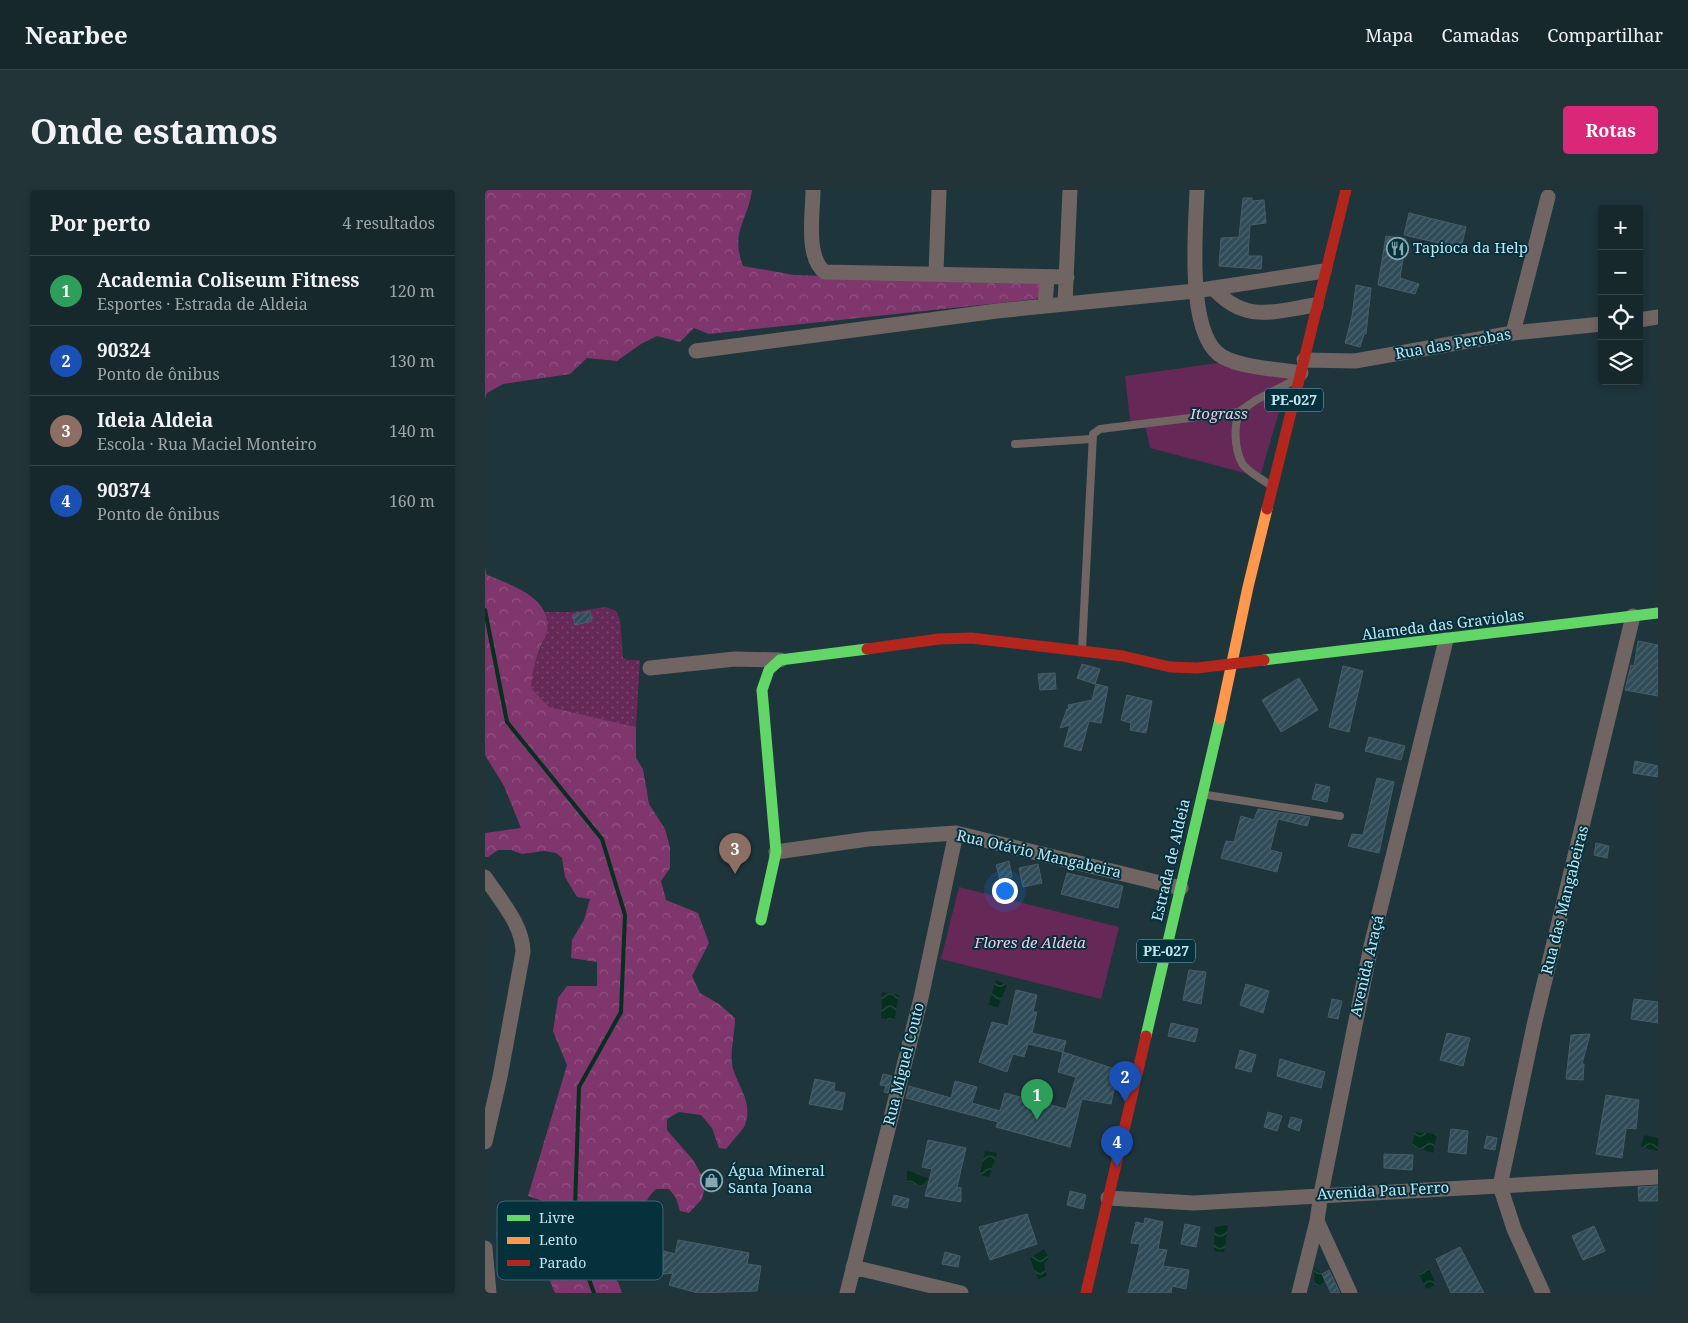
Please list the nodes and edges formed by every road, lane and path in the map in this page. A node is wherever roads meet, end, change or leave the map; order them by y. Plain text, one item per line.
1 (813, 190) edge
2 (939, 190) edge
3 (1070, 190) edge
4 (1197, 190) edge
5 (1346, 190) edge
6 (1548, 198) dead end
7 (1324, 271) junction
8 (936, 273) junction
9 (1047, 277) junction
10 (1067, 278) junction
11 (1213, 288) junction
12 (1195, 291) junction
13 (1065, 304) junction
14 (1316, 305) junction
15 (1045, 306) junction
16 (1658, 317) edge
17 (1643, 319) edge
18 (1598, 324) edge
19 (1513, 333) junction
20 (696, 351) dead end
21 (1302, 370) junction
22 (1239, 412) junction
23 (1091, 439) junction
24 (1015, 444) dead end
25 (1273, 488) junction
26 (1658, 613) edge
27 (1633, 616) junction
28 (1447, 640) junction
29 (1082, 652) junction
30 (780, 660) junction
31 (1233, 665) junction
32 (650, 668) dead end
33 (1202, 794) junction
34 (1340, 816) dead end
35 (956, 833) junction
36 (776, 852) junction
37 (485, 877) edge
38 (1181, 888) junction
39 (761, 920) dead end
40 (485, 1142) edge
41 (1658, 1176) edge
42 (1500, 1186) junction
43 (1321, 1194) junction
44 (1108, 1198) junction
45 (1317, 1222) junction
46 (485, 1248) edge
47 (853, 1267) junction
48 (489, 1293) edge
49 (847, 1293) edge
50 (961, 1293) edge
51 (1086, 1293) edge
52 (1299, 1293) edge
53 (1350, 1293) edge
54 (1543, 1293) edge

1 - 8 street
2 - 8 street
3 - 10 street
4 - 12 street, Rua das Perobas
5 - 7 street, PE-027
6 - 19 street
7 - 11 street
7 - 14 street, PE-027
8 - 9 street
9 - 10 street
9 - 15 street
10 - 13 street
11 - 12 street
11 - 14 street
12 - 13 street
12 - 21 street, Rua das Perobas
13 - 15 street
14 - 21 street, PE-027
15 - 20 street
16 - 17 street
18 - 19 street, Rua das Perobas
19 - 21 street, Rua das Perobas
21 - 22 lane
21 - 25 street, PE-027
22 - 23 lane
22 - 25 lane
23 - 24 lane
23 - 29 lane
25 - 31 street, Estrada de Aldeia / PE-027
26 - 27 street, Alameda das Graviolas
27 - 28 street, Alameda das Graviolas
27 - 42 street, Rua das Mangabeiras
28 - 31 street, Alameda das Graviolas
28 - 43 street, Avenida Araçá
29 - 30 street, Alameda das Graviolas
29 - 31 street, Alameda das Graviolas
30 - 32 street
30 - 36 street
31 - 33 street, Estrada de Aldeia / PE-027
33 - 34 lane
33 - 38 street, Estrada de Aldeia / PE-027
35 - 36 street, Rua Otávio Mangabeira
35 - 38 street, Rua Otávio Mangabeira
35 - 47 street, Rua Miguel Couto
36 - 39 street
37 - 40 street
38 - 44 street, Estrada de Aldeia / PE-027
41 - 42 street, Avenida Pau Ferro
42 - 43 street, Avenida Pau Ferro
42 - 54 street
43 - 44 street, Avenida Pau Ferro
43 - 45 street, Avenida Araçá
44 - 51 street, Estrada de Aldeia / PE-027
45 - 52 street, Avenida Araçá
45 - 53 street
46 - 48 street
47 - 49 street, Rua Miguel Couto
47 - 50 street

